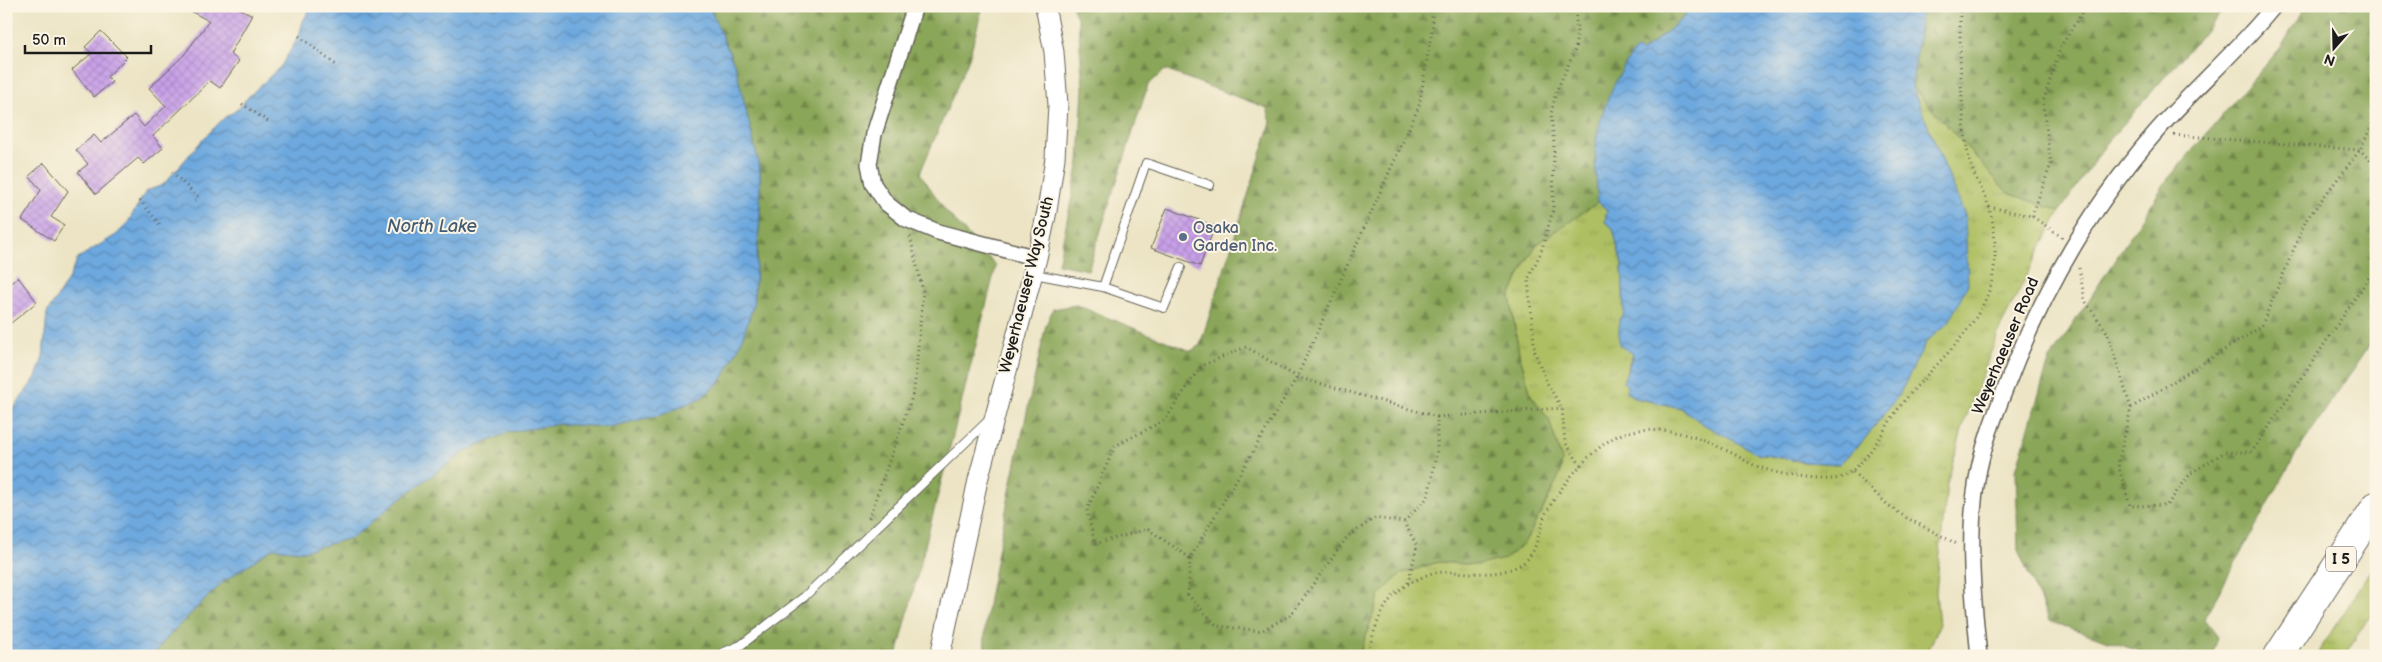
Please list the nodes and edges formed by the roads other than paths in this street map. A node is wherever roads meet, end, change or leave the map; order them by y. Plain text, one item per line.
1 (915, 6) edge
2 (1045, 6) edge
3 (2274, 6) edge
4 (1210, 185) dead end
5 (1034, 266) junction
6 (1180, 267) dead end
7 (1103, 287) junction
8 (995, 414) junction
9 (2376, 506) edge
10 (946, 633) junction
11 (715, 656) edge
12 (940, 656) edge
13 (948, 656) edge
14 (1979, 656) edge
15 (2278, 656) edge

1 - 5 street
2 - 5 street, Weyerhaeuser Way South
3 - 14 street, Weyerhaeuser Road
4 - 7 lane
5 - 7 lane
5 - 8 street, Weyerhaeuser Way South
6 - 7 lane
8 - 10 street, Weyerhaeuser Way South
8 - 11 lane
9 - 15 highway, I 5
10 - 12 street
10 - 13 street

